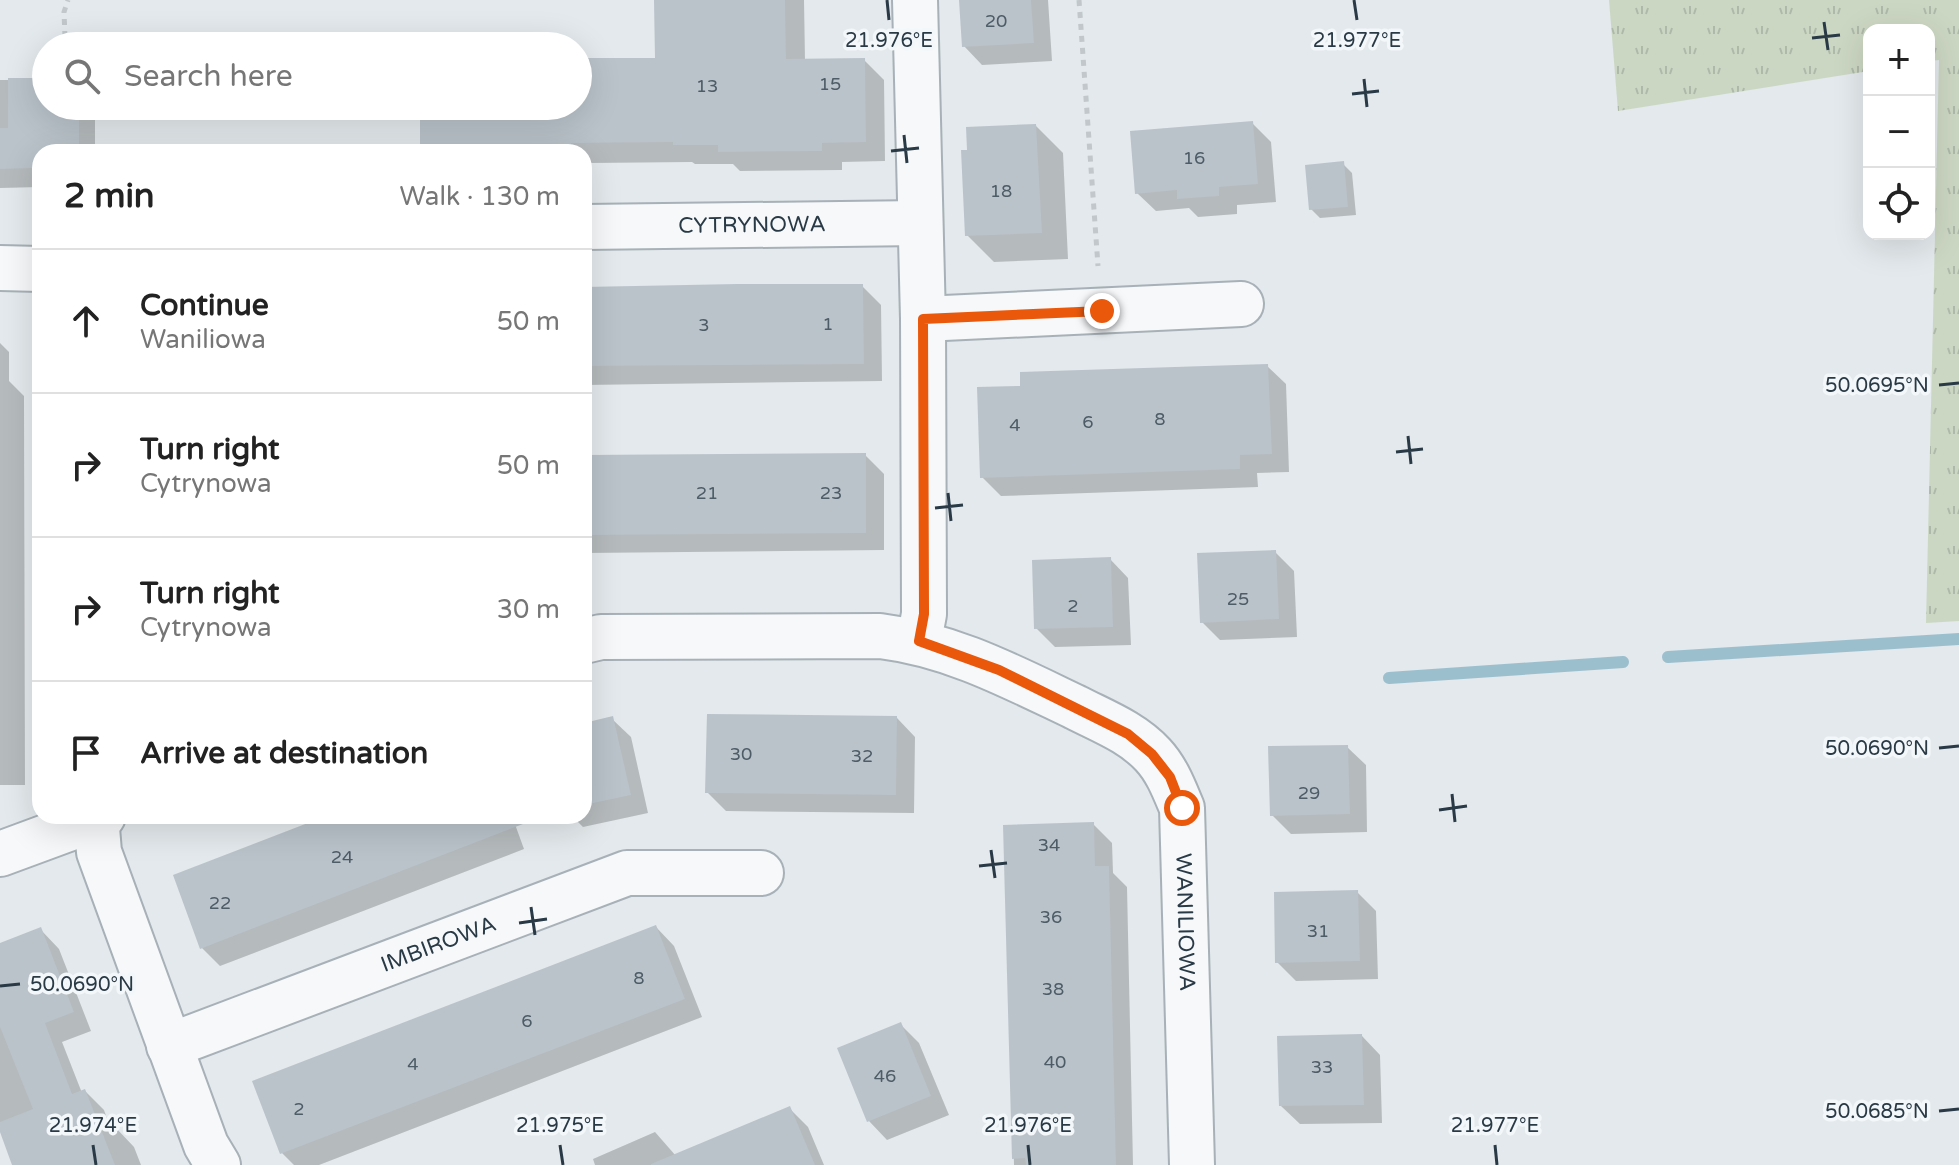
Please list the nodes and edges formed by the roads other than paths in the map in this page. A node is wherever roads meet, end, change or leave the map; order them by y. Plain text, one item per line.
1 (915, 0) edge
2 (920, 223) junction
3 (592, 227) edge
4 (0, 268) edge
5 (32, 269) edge
6 (1241, 304) dead end
7 (923, 319) junction
8 (592, 640) edge
9 (919, 641) junction
10 (79, 824) edge
11 (98, 824) edge
12 (0, 854) edge
13 (761, 873) dead end
14 (169, 1046) junction
15 (218, 1165) edge
16 (1192, 1165) edge

1 - 2 street
2 - 3 street, CYTRYNOWA
2 - 7 street
4 - 5 street
6 - 7 street
7 - 9 street
8 - 9 street, WANILIOWA
9 - 16 street, WANILIOWA
10 - 12 street
11 - 14 street
13 - 14 street, IMBIROWA
14 - 15 street

